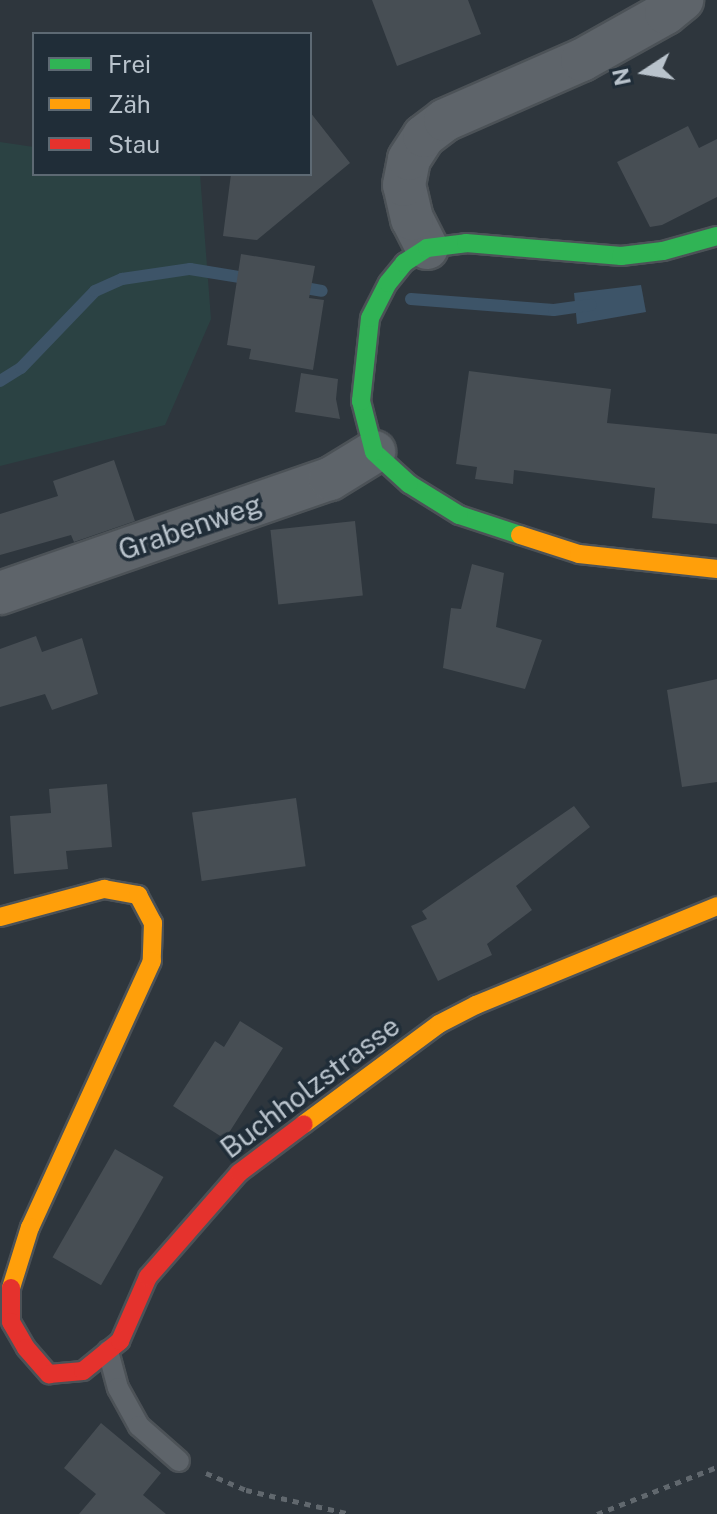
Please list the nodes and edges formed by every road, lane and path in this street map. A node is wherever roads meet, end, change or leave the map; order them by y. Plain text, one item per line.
1 (682, 0) edge
2 (717, 236) edge
3 (427, 248) junction
4 (374, 452) junction
5 (717, 569) edge
6 (0, 593) edge
7 (717, 906) edge
8 (0, 917) edge
9 (108, 1351) junction
10 (179, 1461) joint
11 (717, 1467) edge
12 (351, 1514) edge
13 (597, 1514) edge

1 - 3 street
2 - 3 street
3 - 4 street
4 - 5 street
4 - 6 street, Grabenweg
7 - 9 street, Buchholzstrasse
8 - 9 street, Buchholzstrasse
9 - 10 lane
10 - 12 path
11 - 13 path

